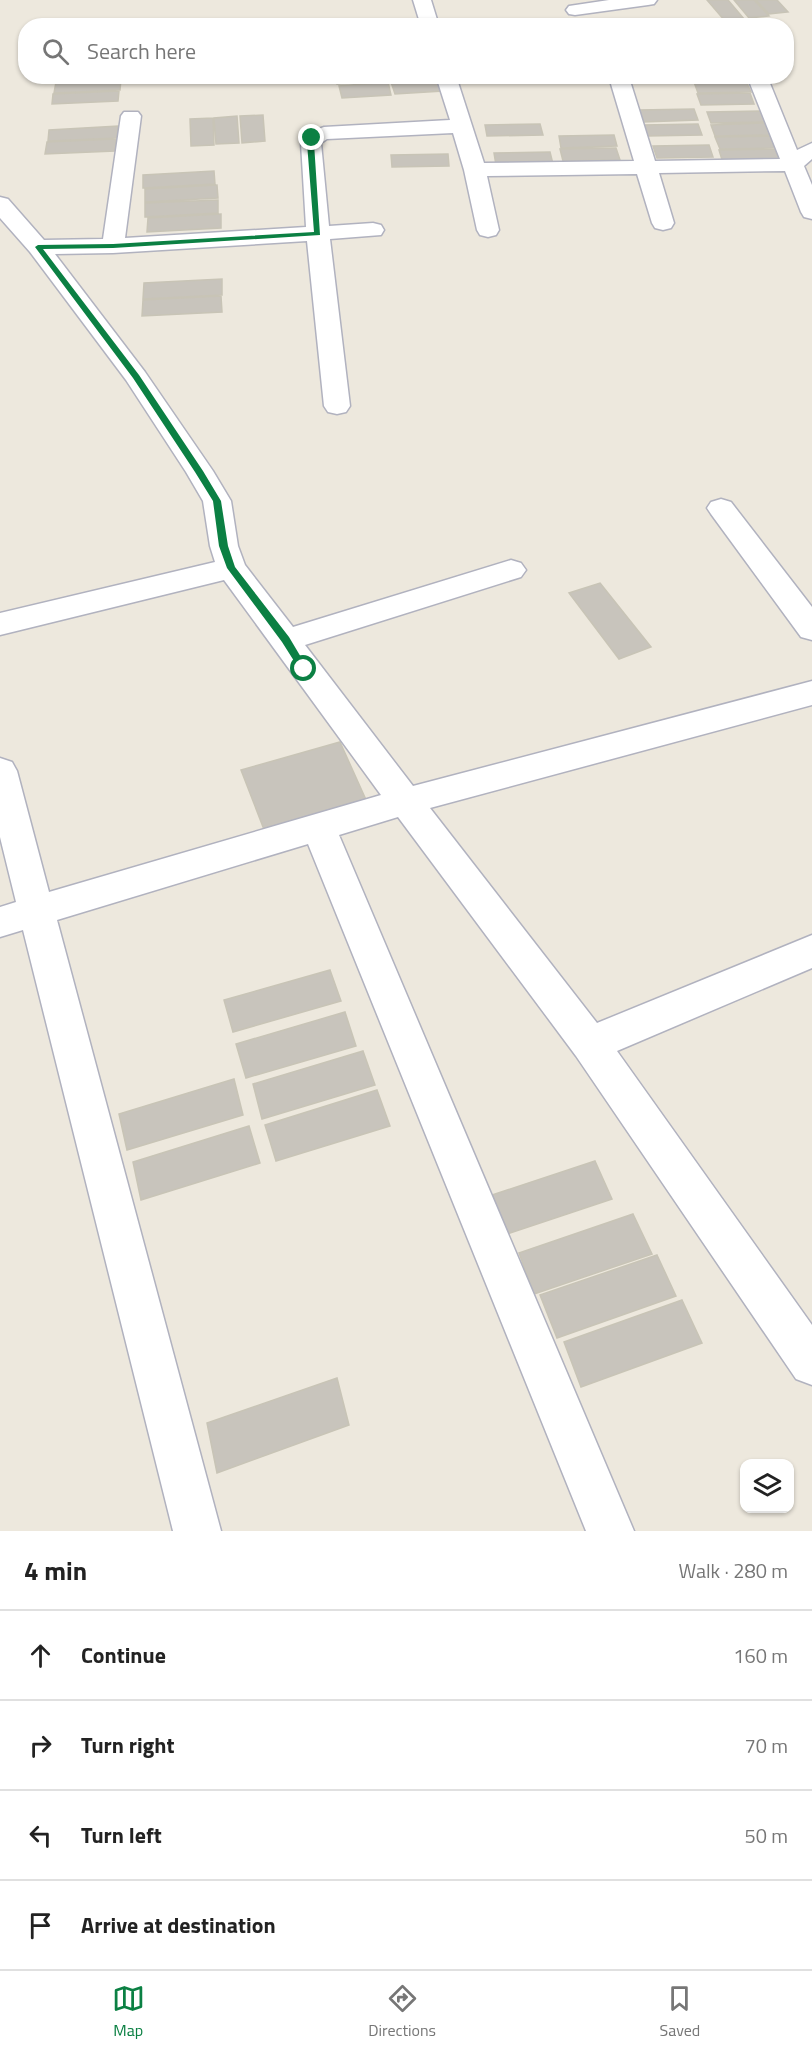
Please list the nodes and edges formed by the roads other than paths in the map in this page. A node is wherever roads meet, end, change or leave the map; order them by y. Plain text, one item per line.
1 (422, 0) edge
2 (648, 0) edge
3 (575, 10) dead end
4 (428, 18) edge
5 (448, 84) edge
6 (621, 84) dead end
7 (760, 84) edge
8 (131, 116) dead end
9 (461, 126) junction
10 (812, 149) edge
11 (792, 165) junction
12 (646, 166) junction
13 (475, 170) junction
14 (0, 204) edge
15 (812, 212) edge
16 (663, 223) dead end
17 (373, 230) dead end
18 (488, 230) dead end
19 (318, 234) junction
20 (113, 246) junction
21 (38, 247) junction
22 (337, 406) dead end
23 (721, 508) dead end
24 (231, 568) junction
25 (511, 570) dead end
26 (0, 624) edge
27 (812, 629) edge
28 (286, 640) junction
29 (812, 693) edge
30 (0, 771) edge
31 (404, 802) junction
32 (318, 827) junction
33 (18, 917) edge
34 (812, 951) edge
35 (590, 1044) junction
36 (812, 1363) edge
37 (197, 1531) edge
38 (610, 1531) edge

1 - 4 street
2 - 3 street
5 - 9 street
6 - 12 street
7 - 11 street
8 - 20 street
9 - 13 street
9 - 19 street
10 - 11 street
11 - 12 street
11 - 15 street
12 - 13 street
12 - 16 street
13 - 18 street
14 - 21 street
17 - 19 street
19 - 20 street
19 - 22 street
20 - 21 street
21 - 24 street
23 - 27 street
24 - 26 street
24 - 28 street
25 - 28 street
28 - 31 street
29 - 31 street
30 - 33 street
31 - 32 street
31 - 35 street
32 - 33 street
32 - 38 street
33 - 37 street
34 - 35 street
35 - 36 street

